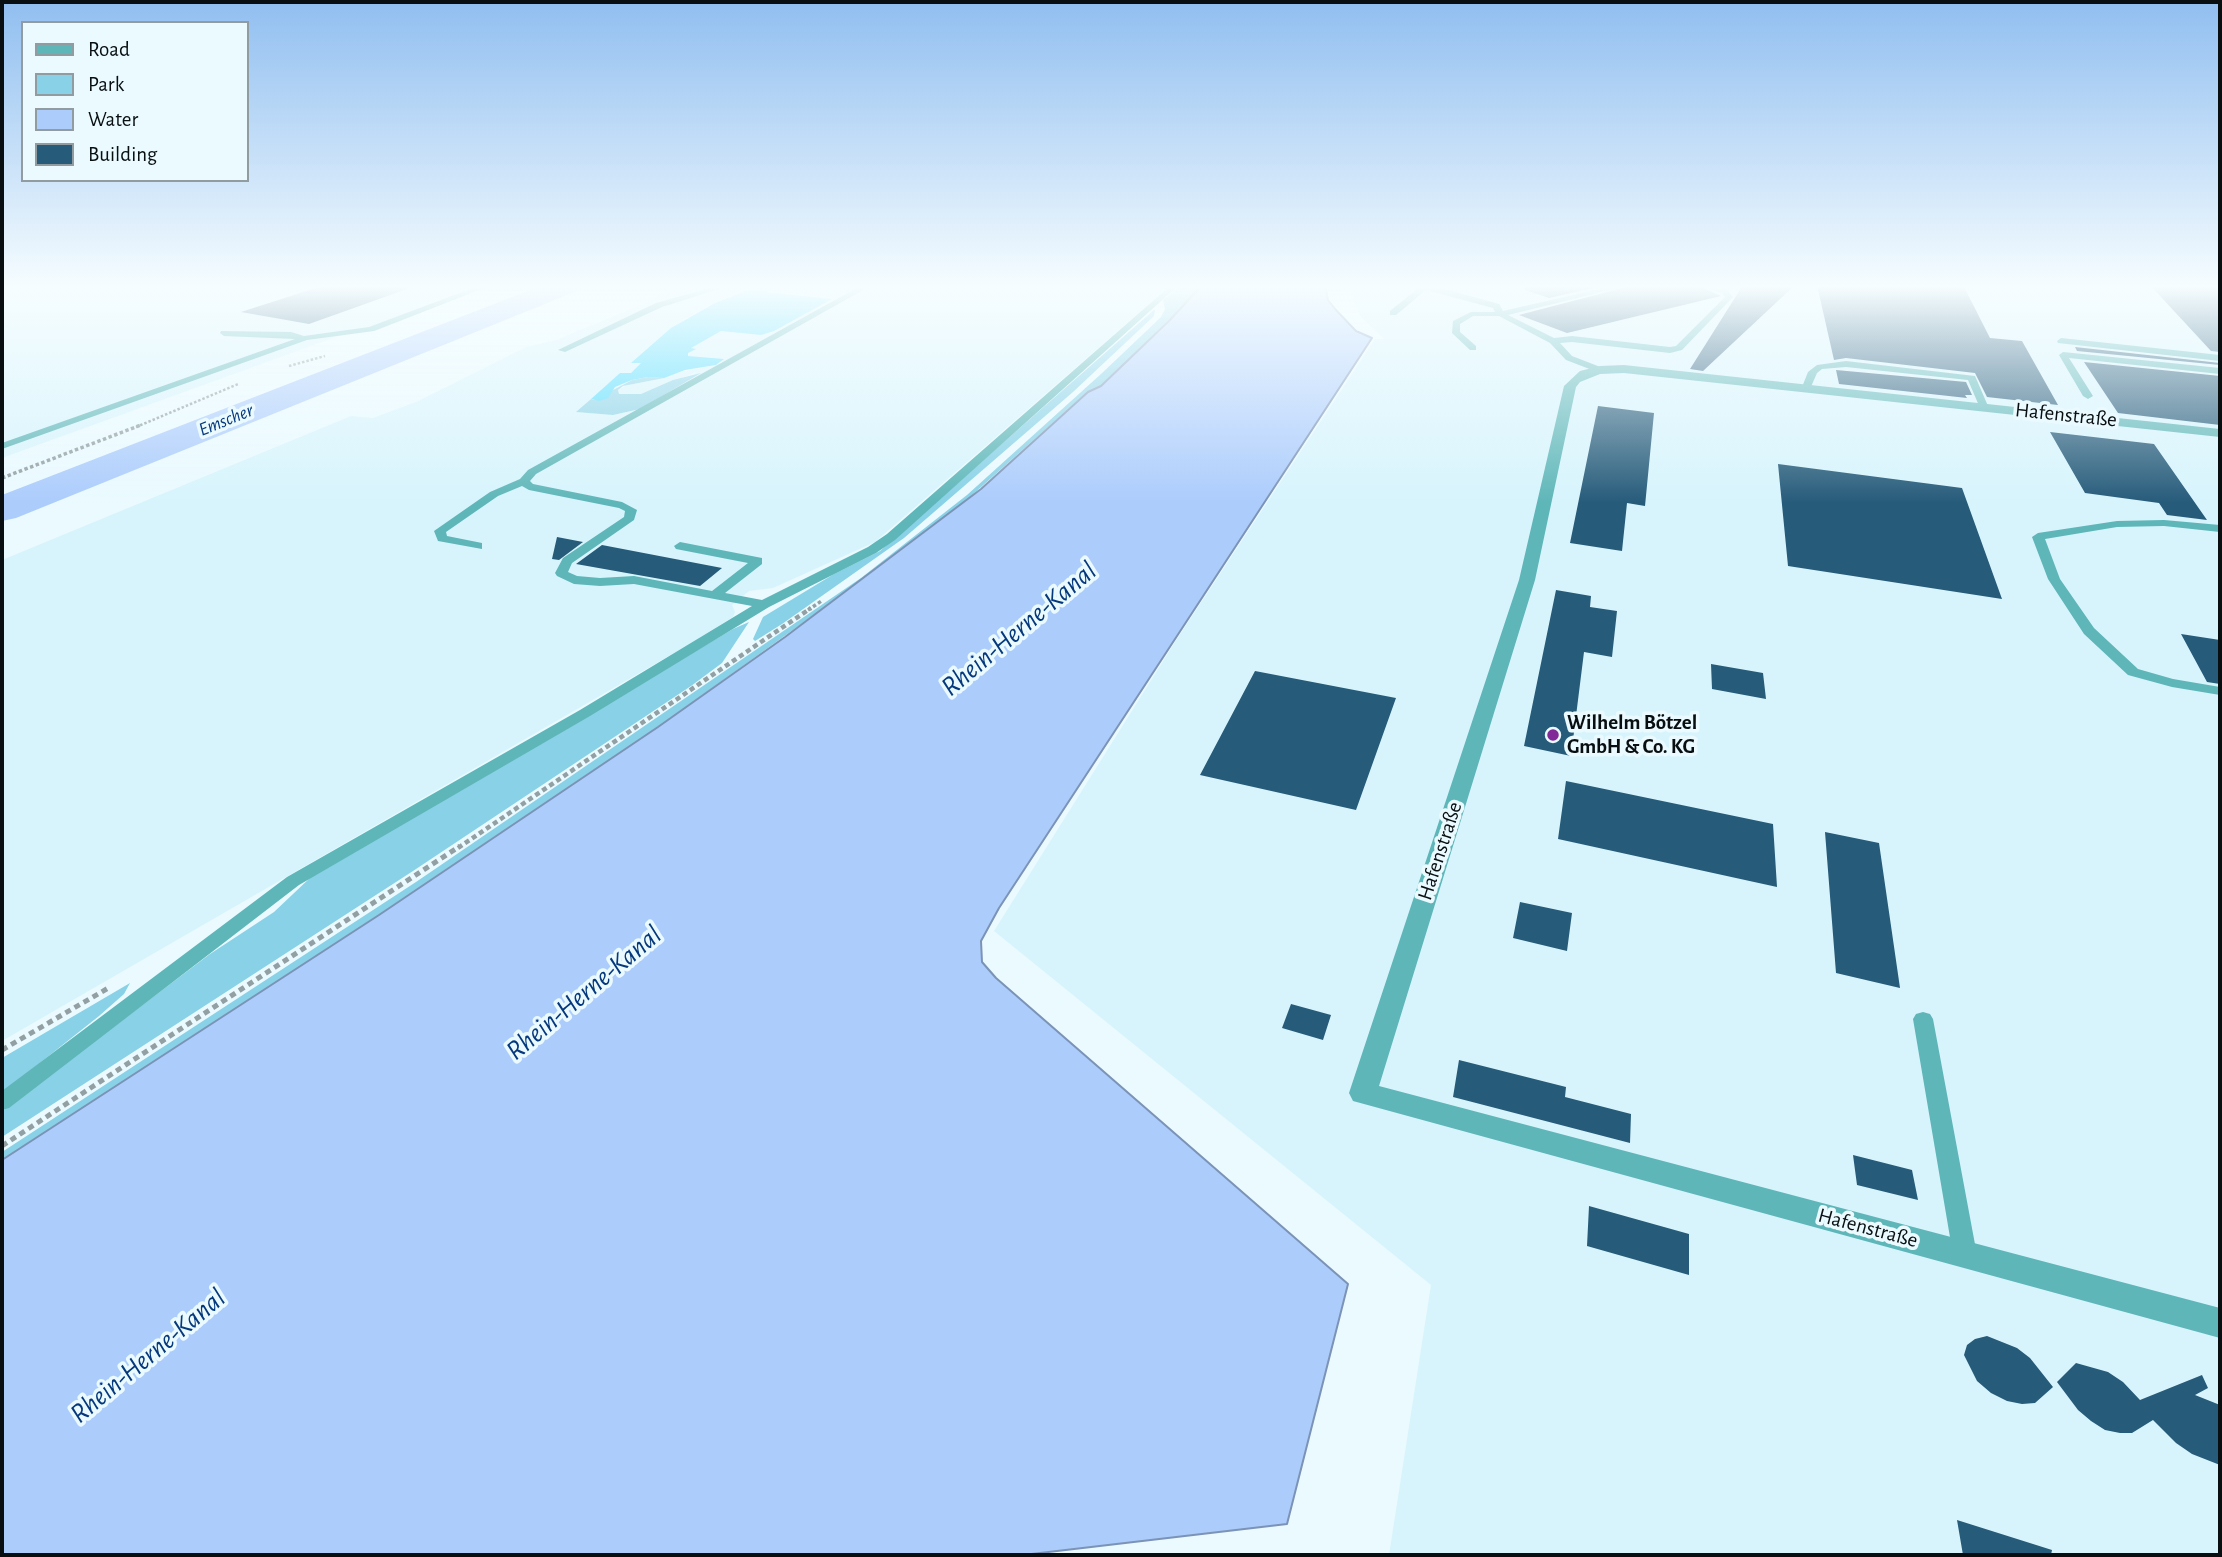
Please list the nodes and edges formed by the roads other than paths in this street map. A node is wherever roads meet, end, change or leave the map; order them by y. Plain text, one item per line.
1 (250, 358) edge
2 (738, 358) edge
3 (1093, 358) edge
4 (1569, 358) edge
5 (2065, 358) edge
6 (2089, 358) edge
7 (1600, 370) junction
8 (2220, 371) edge
9 (1807, 387) junction
10 (2088, 396) dead end
11 (1983, 406) junction
12 (2220, 433) edge
13 (2, 446) edge
14 (524, 481) junction
15 (2220, 529) edge
16 (478, 546) dead end
17 (680, 546) dead end
18 (714, 595) junction
19 (764, 604) junction
20 (2220, 691) edge
21 (1923, 1019) dead end
22 (2, 1102) edge
23 (1965, 1255) junction
24 (2220, 1323) edge

1 - 13 lane
2 - 14 lane
3 - 19 lane
4 - 7 lane
5 - 10 lane
6 - 8 lane
7 - 9 street, Hafenstraße
7 - 23 street, Hafenstraße
9 - 11 street, Hafenstraße
9 - 11 lane
11 - 12 street, Hafenstraße
14 - 16 lane
14 - 18 lane
15 - 20 lane
17 - 18 lane
18 - 19 lane
19 - 22 lane
21 - 23 lane
23 - 24 street, Hafenstraße

